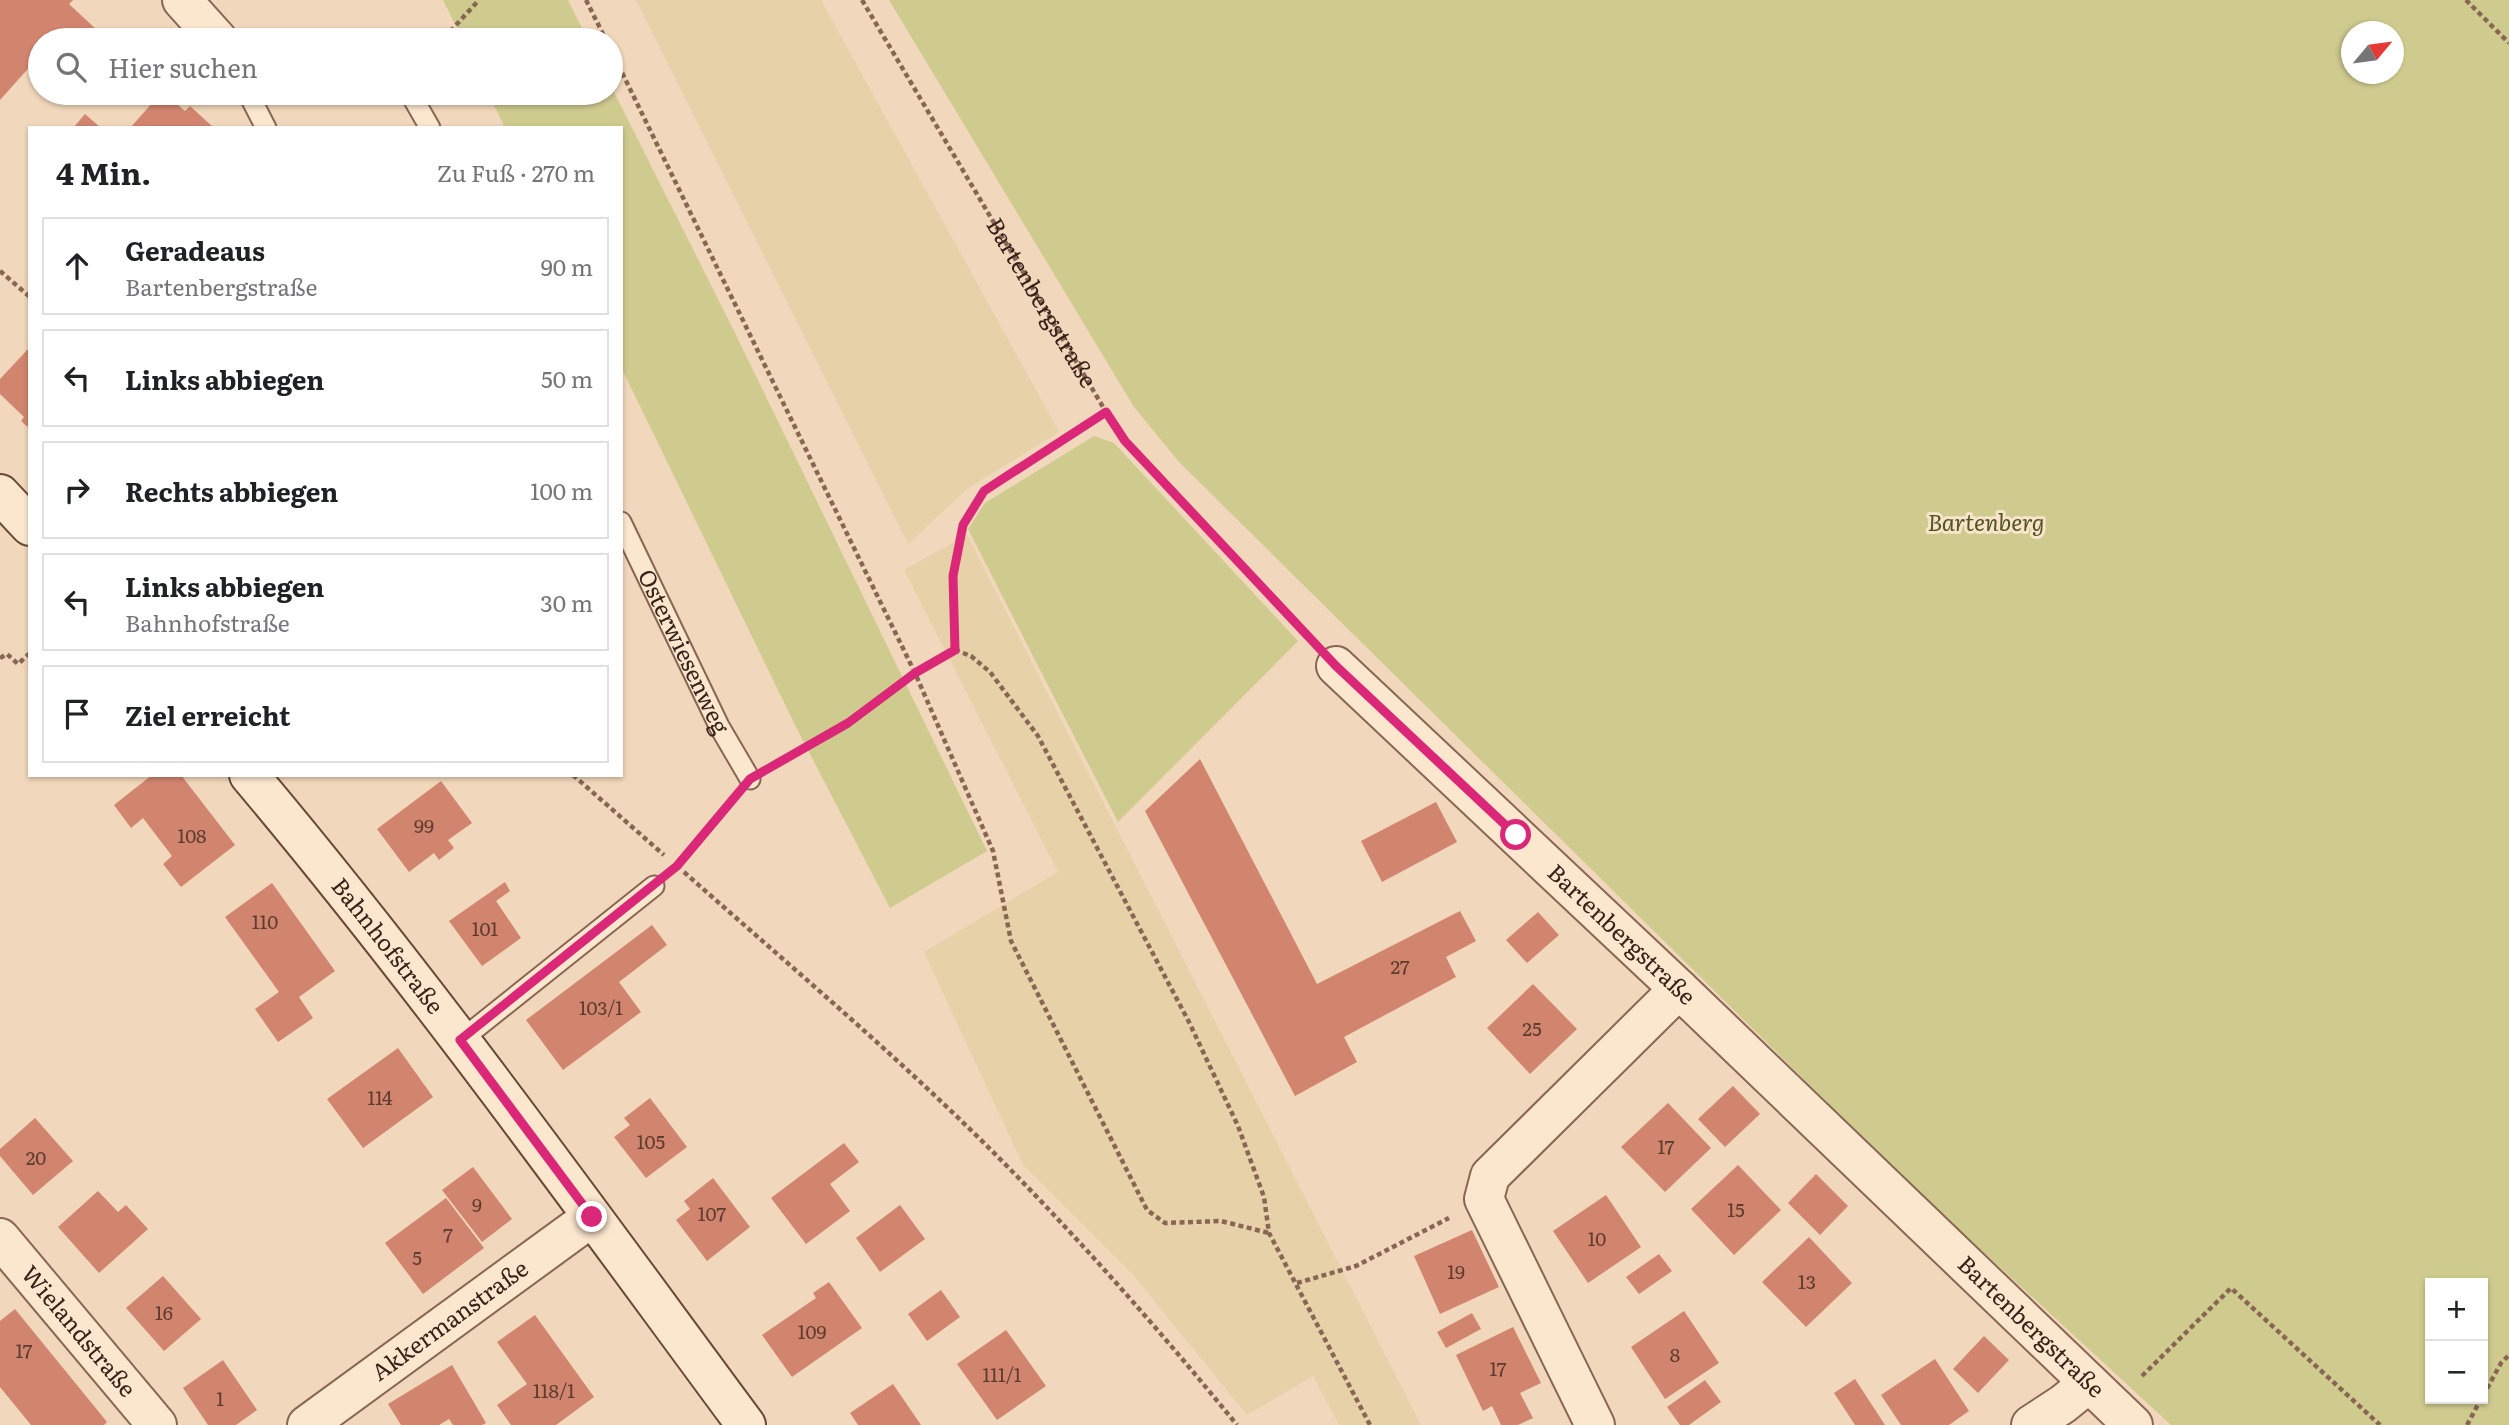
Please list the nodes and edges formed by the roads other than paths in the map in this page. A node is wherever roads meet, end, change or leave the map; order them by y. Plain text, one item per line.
1 (181, 0) edge
2 (207, 28) edge
3 (254, 105) edge
4 (417, 105) edge
5 (265, 126) edge
6 (429, 126) edge
7 (0, 494) edge
8 (28, 524) edge
9 (623, 526) edge
10 (1336, 666) road end
11 (251, 777) edge
12 (750, 779) road end
13 (654, 886) road end
14 (1679, 989) junction
15 (460, 1040) junction
16 (592, 1217) junction
17 (0, 1238) edge
18 (2112, 1404) edge
19 (157, 1425) edge
20 (307, 1425) edge
21 (746, 1425) edge
22 (1595, 1425) edge
23 (2031, 1425) edge

1 - 2 street
3 - 5 lane
4 - 6 lane
7 - 8 street
9 - 12 lane, Osterwiesenweg
10 - 14 street, Bartenbergstraße
11 - 15 street, Bahnhofstraße
13 - 15 lane
14 - 18 street, Bartenbergstraße
14 - 22 street
15 - 16 street, Bahnhofstraße
16 - 20 street, Akkermanstraße
16 - 21 street, Bahnhofstraße
17 - 19 street, Wielandstraße
18 - 23 street

